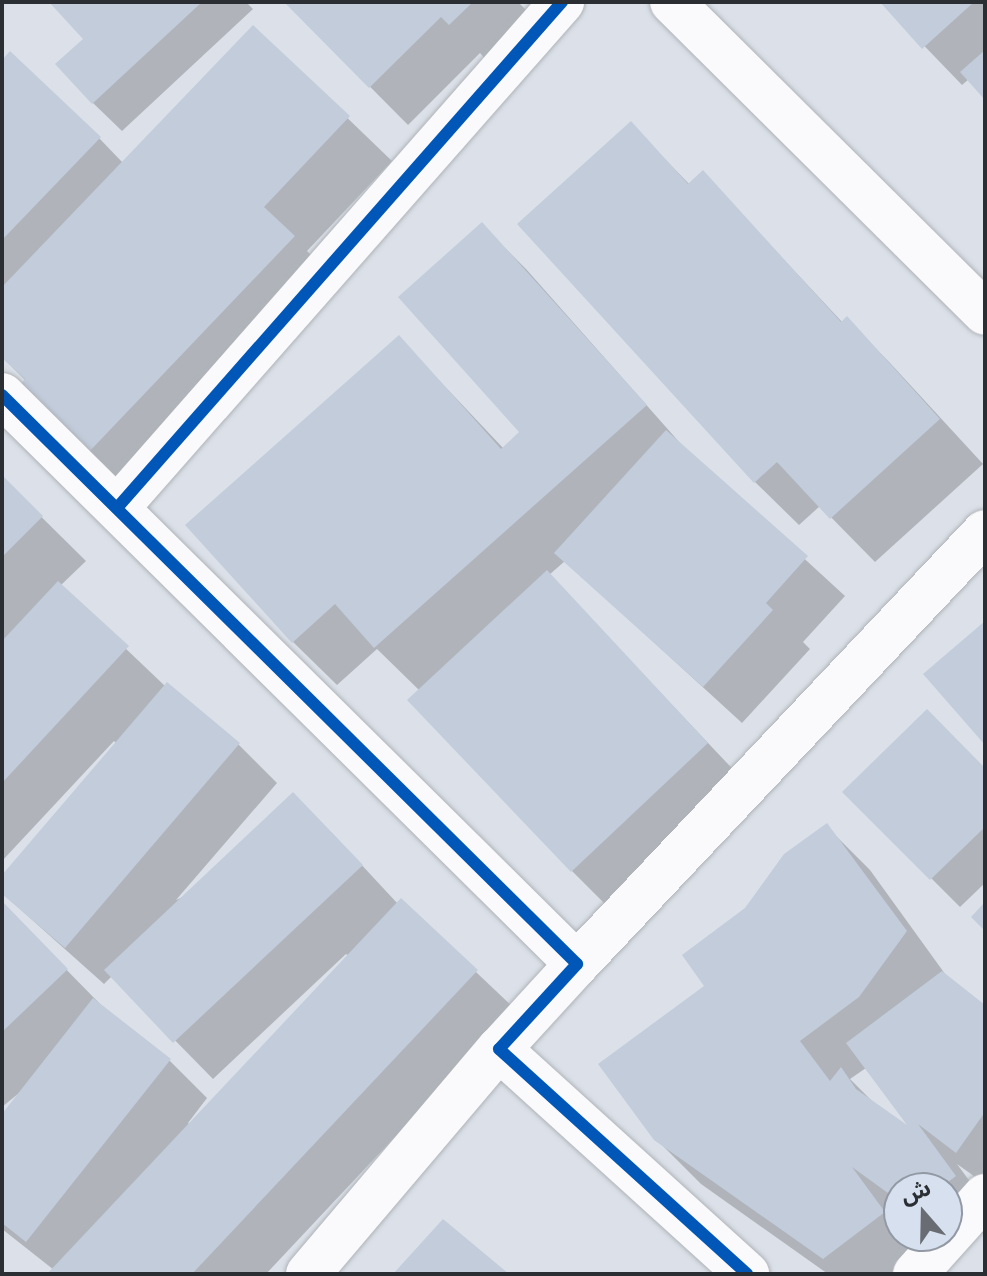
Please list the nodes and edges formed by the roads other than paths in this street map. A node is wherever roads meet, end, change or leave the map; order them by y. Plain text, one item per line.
1 (562, 2) edge
2 (672, 2) edge
3 (985, 313) edge
4 (2, 395) edge
5 (117, 508) junction
6 (985, 532) edge
7 (577, 964) junction
8 (499, 1049) junction
9 (985, 1196) edge
10 (308, 1274) edge
11 (747, 1274) edge
12 (915, 1274) edge

1 - 5 street
2 - 3 street
4 - 5 street
5 - 7 street
6 - 7 street
7 - 8 street
8 - 10 street
8 - 11 street
9 - 12 street

